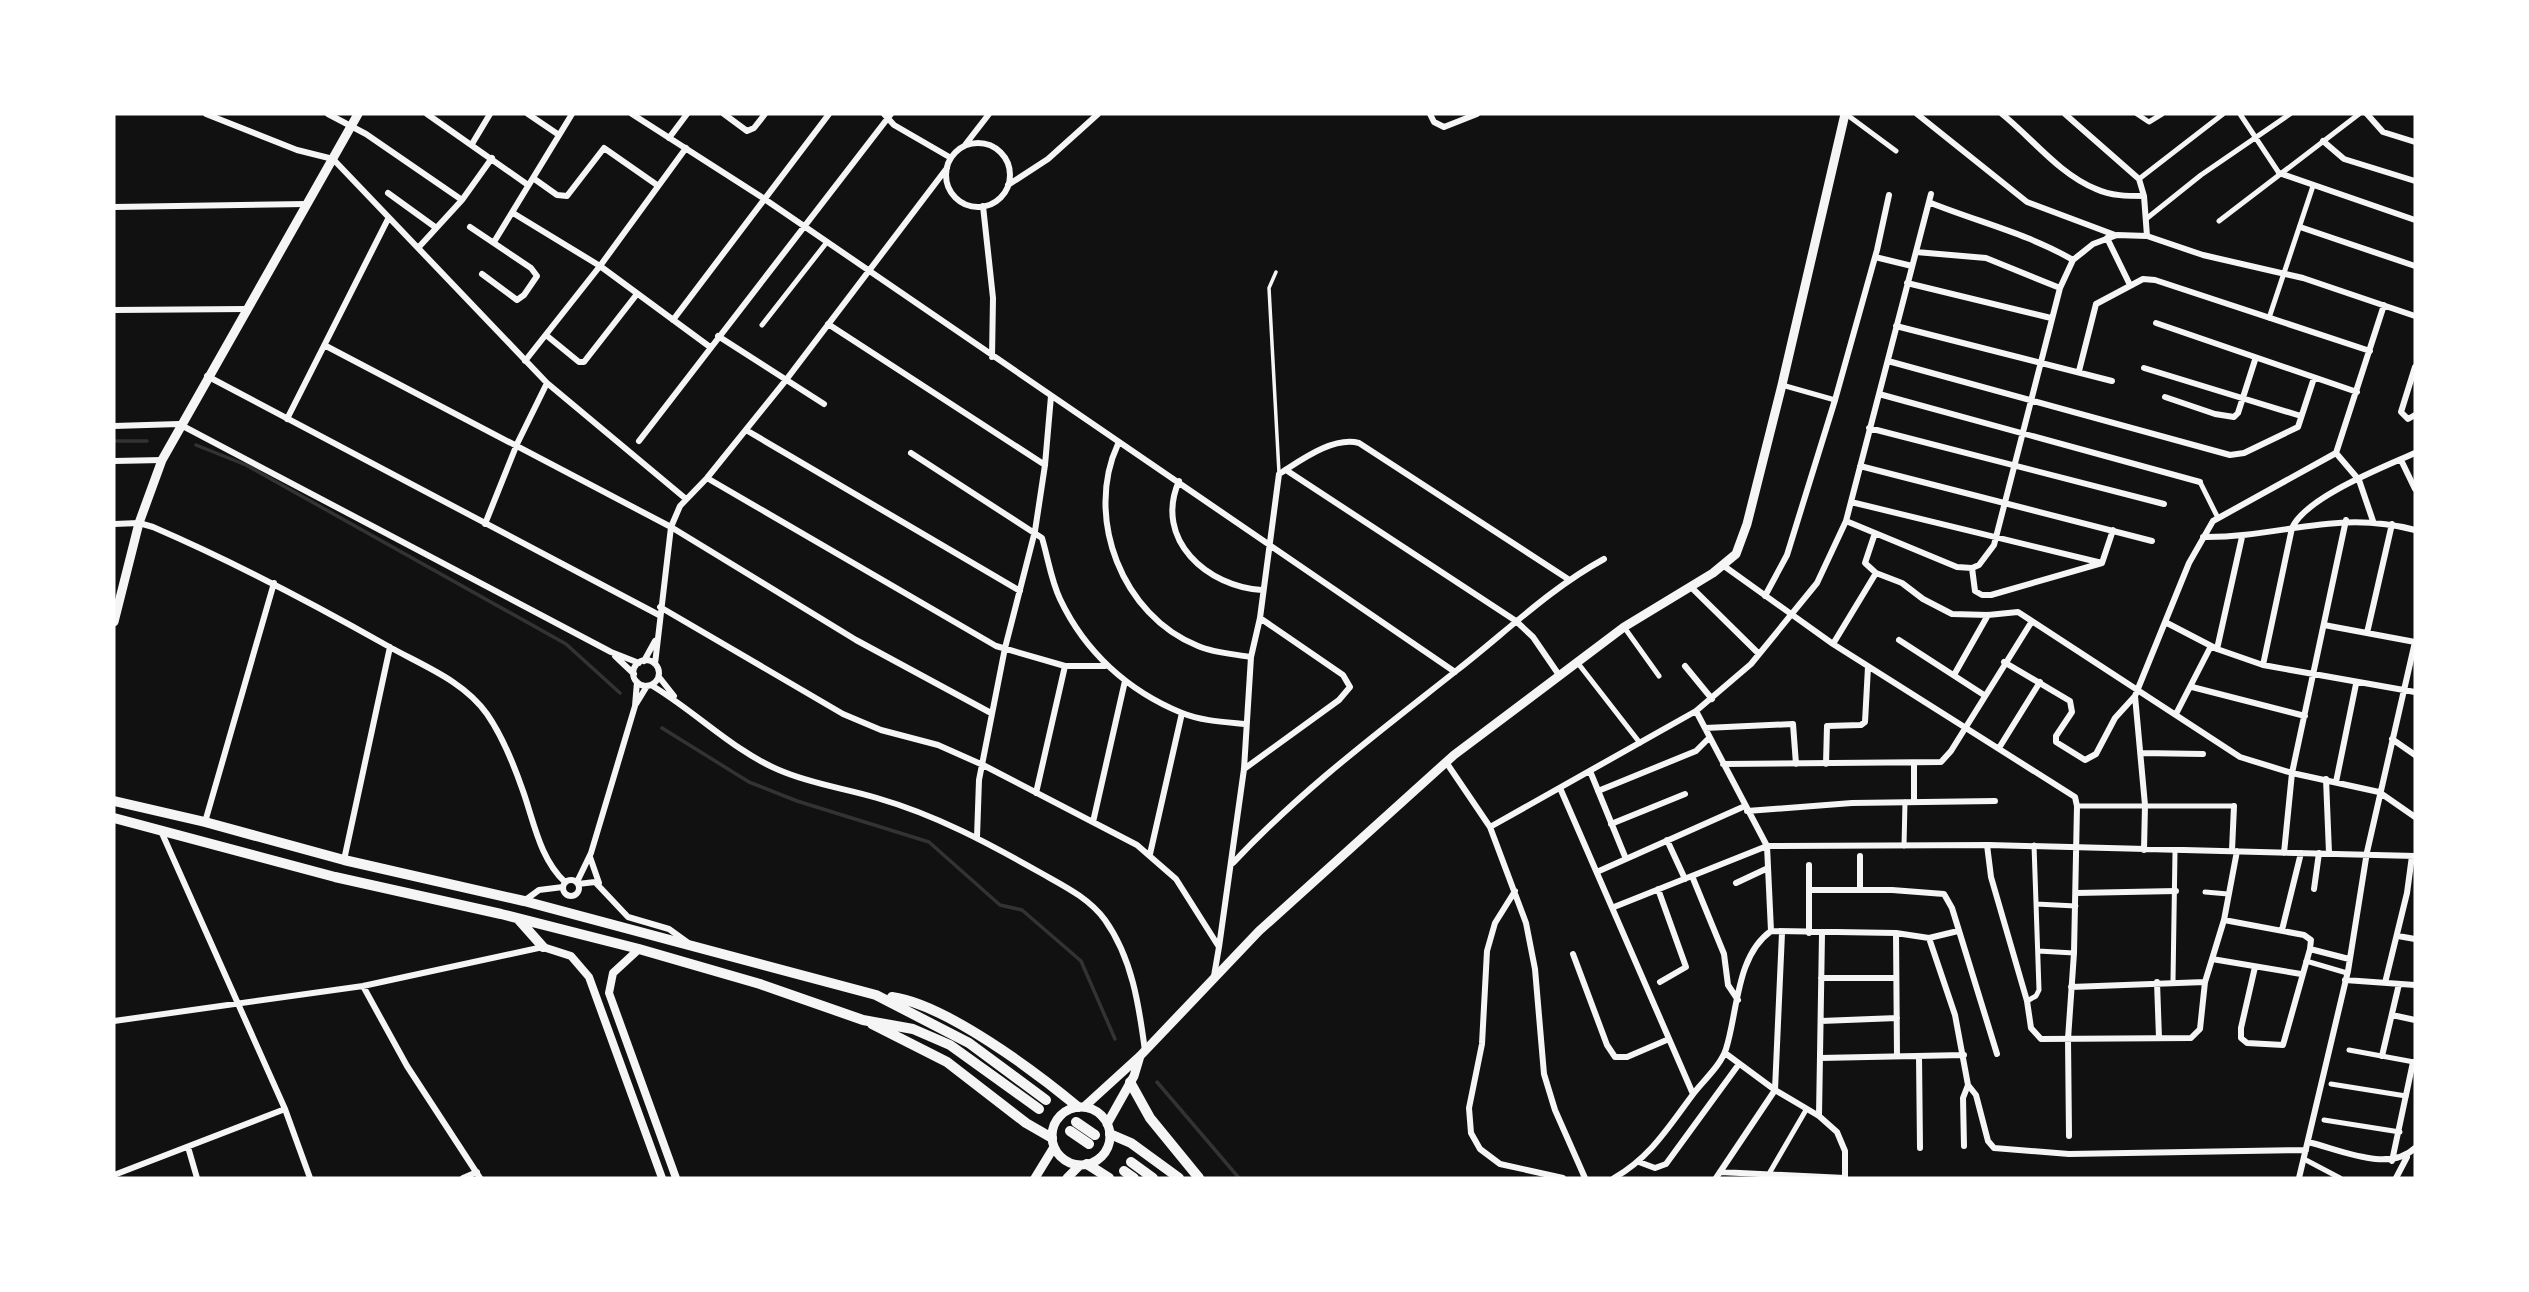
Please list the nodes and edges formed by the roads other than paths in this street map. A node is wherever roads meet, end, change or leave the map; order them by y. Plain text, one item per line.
1 (206, 114) edge
2 (233, 114) edge
3 (328, 114) edge
4 (358, 114) edge
5 (427, 114) edge
6 (490, 114) edge
7 (528, 114) edge
8 (572, 114) edge
9 (632, 114) edge
10 (687, 114) edge
11 (724, 114) edge
12 (765, 114) edge
13 (829, 114) edge
14 (989, 114) edge
15 (1098, 114) edge
16 (1430, 114) edge
17 (1476, 114) edge
18 (1845, 114) edge
19 (1917, 114) edge
20 (2003, 114) edge
21 (2065, 114) edge
22 (2137, 114) edge
23 (2162, 114) edge
24 (2223, 114) edge
25 (2240, 114) edge
26 (2290, 114) edge
27 (2359, 114) edge
28 (2367, 114) edge
29 (888, 115) edge
30 (229, 123) junction
31 (351, 125) junction
32 (559, 135) junction
33 (669, 138) junction
34 (2255, 138) junction
35 (2323, 141) junction
36 (2415, 142) edge
37 (472, 144) junction
38 (964, 146) junction
39 (686, 148) junction
40 (1896, 151) dead end
41 (492, 158) junction
42 (951, 158) junction
43 (333, 159) junction
44 (947, 168) junction
45 (2280, 173) junction
46 (533, 178) junction
47 (2139, 178) junction
48 (2415, 181) edge
49 (528, 185) junction
50 (657, 185) junction
51 (1008, 185) junction
52 (2313, 186) junction
53 (388, 193) dead end
54 (1931, 194) dead end
55 (1889, 195) dead end
56 (2144, 197) junction
57 (763, 198) junction
58 (462, 200) junction
59 (1931, 203) junction
60 (306, 204) junction
61 (983, 206) junction
62 (114, 207) edge
63 (513, 213) junction
64 (388, 219) junction
65 (2146, 219) junction
66 (2415, 220) edge
67 (2219, 221) dead end
68 (804, 226) junction
69 (435, 227) junction
70 (470, 227) dead end
71 (2300, 227) junction
72 (2117, 235) junction
73 (2147, 236) junction
74 (2107, 238) junction
75 (494, 242) junction
76 (827, 242) junction
77 (418, 248) junction
78 (1916, 252) junction
79 (1875, 257) junction
80 (2073, 260) junction
81 (600, 266) junction
82 (1912, 266) junction
83 (2415, 266) edge
84 (869, 271) junction
85 (1276, 272) dead end
86 (2284, 273) junction
87 (482, 274) dead end
88 (1907, 283) junction
89 (2130, 285) junction
90 (2060, 288) junction
91 (637, 294) junction
92 (2384, 305) junction
93 (247, 309) junction
94 (114, 310) edge
95 (2415, 317) edge
96 (2051, 318) junction
97 (2269, 318) junction
98 (673, 320) junction
99 (2156, 323) dead end
100 (828, 324) junction
101 (762, 325) dead end
102 (1896, 326) junction
103 (546, 335) junction
104 (718, 337) junction
105 (326, 346) junction
106 (710, 347) junction
107 (2370, 351) junction
108 (992, 357) junction
109 (2255, 359) junction
110 (525, 361) junction
111 (1888, 361) junction
112 (2041, 363) junction
113 (2144, 368) dead end
114 (2415, 368) edge
115 (2078, 371) junction
116 (207, 376) junction
117 (2314, 378) junction
118 (786, 380) junction
119 (2112, 381) dead end
120 (547, 383) junction
121 (1782, 385) junction
122 (2357, 392) junction
123 (1879, 394) junction
124 (1051, 396) junction
125 (2165, 397) dead end
126 (2032, 399) junction
127 (1835, 400) junction
128 (2242, 400) junction
129 (824, 404) dead end
130 (2415, 415) edge
131 (2301, 416) junction
132 (287, 419) junction
133 (179, 424) junction
134 (114, 426) edge
135 (1869, 428) junction
136 (746, 430) junction
137 (2024, 434) junction
138 (639, 441) dead end
139 (517, 444) junction
140 (1118, 444) junction
141 (911, 453) dead end
142 (2336, 453) junction
143 (2415, 453) edge
144 (162, 460) junction
145 (2401, 460) junction
146 (114, 461) edge
147 (1045, 465) junction
148 (2015, 465) junction
149 (1860, 466) junction
150 (1283, 472) junction
151 (708, 478) junction
152 (2359, 480) junction
153 (1179, 481) junction
154 (2200, 482) joint
155 (2415, 489) edge
156 (686, 499) junction
157 (1850, 502) junction
158 (2007, 502) junction
159 (2164, 504) dead end
160 (2218, 518) junction
161 (2346, 520) junction
162 (1846, 521) junction
163 (2373, 521) junction
164 (139, 523) junction
165 (114, 524) edge
166 (485, 524) junction
167 (2392, 524) junction
168 (671, 527) junction
169 (2292, 528) junction
170 (2113, 530) junction
171 (2415, 530) edge
172 (1035, 531) junction
173 (1875, 533) junction
174 (1996, 537) junction
175 (2203, 537) junction
176 (2242, 537) junction
177 (2152, 541) dead end
178 (1268, 542) junction
179 (1604, 559) dead end
180 (2102, 563) junction
181 (1724, 566) junction
182 (1972, 568) junction
183 (1876, 573) junction
184 (1568, 579) junction
185 (274, 583) junction
186 (1690, 586) junction
187 (1262, 590) junction
188 (1020, 591) junction
189 (1765, 596) junction
190 (660, 607) junction
191 (659, 615) junction
192 (1988, 615) junction
193 (1793, 616) junction
194 (1260, 618) junction
195 (1516, 621) junction
196 (2032, 621) junction
197 (114, 622) edge
198 (2167, 623) junction
199 (2323, 625) junction
200 (1624, 627) junction
201 (2367, 634) junction
202 (656, 639) junction
203 (1899, 640) dead end
204 (2415, 642) edge
205 (1833, 644) junction
206 (390, 647) junction
207 (2214, 647) junction
208 (1005, 648) junction
209 (611, 652) junction
210 (1759, 654) junction
211 (1251, 657) junction
212 (641, 662) junction
213 (1577, 662) junction
214 (2004, 662) junction
215 (655, 664) junction
216 (2263, 665) junction
217 (1065, 666) junction
218 (1105, 666) junction
219 (1685, 666) dead end
220 (1868, 667) junction
221 (1455, 672) junction
222 (634, 674) junction
223 (1559, 675) junction
224 (1954, 675) junction
225 (1659, 676) dead end
226 (2312, 676) junction
227 (659, 677) junction
228 (1125, 681) junction
229 (637, 682) junction
230 (2039, 682) junction
231 (2356, 684) junction
232 (649, 686) junction
233 (2192, 687) junction
234 (2137, 688) junction
235 (2405, 691) junction
236 (2415, 692) edge
237 (1984, 695) junction
238 (2135, 696) junction
239 (1712, 699) junction
240 (677, 700) junction
241 (635, 706) junction
242 (1696, 711) junction
243 (991, 713) junction
244 (1182, 713) junction
245 (2176, 715) junction
246 (2305, 716) junction
247 (1245, 724) junction
248 (1965, 727) junction
249 (1705, 728) junction
250 (1709, 738) junction
251 (2392, 739) junction
252 (1640, 743) junction
253 (1999, 748) junction
254 (2141, 753) junction
255 (2203, 754) dead end
256 (2415, 755) edge
257 (1446, 762) junction
258 (1723, 764) junction
259 (1796, 764) junction
260 (1826, 764) junction
261 (1914, 764) junction
262 (983, 765) junction
263 (1244, 769) junction
264 (1590, 771) junction
265 (2292, 773) junction
266 (2326, 779) junction
267 (2336, 782) junction
268 (1560, 788) junction
269 (1598, 791) junction
270 (2379, 792) junction
271 (1036, 793) junction
272 (1685, 794) dead end
273 (114, 801) edge
274 (1995, 801) dead end
275 (1905, 802) junction
276 (1914, 802) junction
277 (2145, 805) junction
278 (2077, 806) junction
279 (2234, 806) joint
280 (1746, 808) junction
281 (2415, 817) edge
282 (114, 818) edge
283 (205, 822) junction
284 (1093, 822) junction
285 (1611, 824) junction
286 (1490, 827) junction
287 (160, 831) junction
288 (978, 837) junction
289 (1667, 840) junction
290 (1987, 845) junction
291 (2035, 845) junction
292 (1767, 846) junction
293 (1905, 846) junction
294 (2076, 847) junction
295 (2144, 850) junction
296 (2234, 851) junction
297 (2175, 852) junction
298 (2367, 852) junction
299 (2284, 853) junction
300 (2301, 853) junction
301 (2319, 853) junction
302 (2329, 853) junction
303 (1150, 854) junction
304 (590, 855) junction
305 (1860, 856) dead end
306 (2414, 856) edge
307 (1626, 859) junction
308 (344, 860) junction
309 (1232, 864) junction
310 (1809, 865) dead end
311 (1768, 868) junction
312 (1599, 872) junction
313 (1689, 877) junction
314 (578, 883) junction
315 (1735, 884) dead end
316 (564, 885) junction
317 (600, 885) junction
318 (1658, 889) junction
319 (2314, 889) dead end
320 (1810, 890) junction
321 (1860, 890) junction
322 (1515, 891) junction
323 (2176, 891) junction
324 (2205, 892) dead end
325 (2076, 893) junction
326 (2407, 893) junction
327 (2228, 894) junction
328 (2415, 894) edge
329 (524, 901) junction
330 (2036, 904) junction
331 (2076, 906) junction
332 (1614, 907) junction
333 (519, 920) junction
334 (2224, 920) junction
335 (1958, 930) junction
336 (2282, 930) junction
337 (1771, 931) junction
338 (1782, 933) junction
339 (1809, 933) junction
340 (1822, 933) junction
341 (1896, 933) junction
342 (2398, 936) junction
343 (1929, 938) junction
344 (2415, 939) edge
345 (688, 943) junction
346 (542, 947) junction
347 (1219, 947) junction
348 (639, 949) junction
349 (2310, 949) junction
350 (2038, 951) junction
351 (2074, 953) junction
352 (1573, 954) dead end
353 (2212, 959) junction
354 (2349, 959) junction
355 (2306, 961) junction
356 (2255, 967) junction
357 (2301, 974) junction
358 (1214, 976) junction
359 (2346, 976) junction
360 (1821, 978) junction
361 (1896, 978) junction
362 (2173, 981) junction
363 (1660, 982) dead end
364 (2157, 982) junction
365 (2205, 982) junction
366 (2385, 983) junction
367 (2399, 984) junction
368 (363, 985) junction
369 (2415, 985) edge
370 (2071, 987) junction
371 (884, 997) junction
372 (1738, 1000) junction
373 (2027, 1001) junction
374 (239, 1003) junction
375 (2392, 1015) junction
376 (1897, 1018) junction
377 (863, 1020) junction
378 (2415, 1020) edge
379 (114, 1021) edge
380 (1821, 1021) junction
381 (2159, 1038) junction
382 (1669, 1039) junction
383 (2068, 1040) junction
384 (2349, 1050) dead end
385 (1142, 1053) junction
386 (1725, 1053) junction
387 (1997, 1054) dead end
388 (1964, 1055) junction
389 (1897, 1056) junction
390 (1919, 1056) junction
391 (2382, 1056) junction
392 (1820, 1058) junction
393 (2414, 1062) edge
394 (1738, 1064) junction
395 (1130, 1082) junction
396 (2331, 1084) dead end
397 (1968, 1085) junction
398 (1775, 1090) junction
399 (1693, 1094) junction
400 (2406, 1096) junction
401 (1081, 1107) junction
402 (285, 1109) junction
403 (1806, 1110) junction
404 (1819, 1116) junction
405 (2324, 1120) dead end
406 (1073, 1126) dead end
407 (1108, 1129) junction
408 (2399, 1132) junction
409 (2069, 1136) dead end
410 (1092, 1140) dead end
411 (1053, 1142) junction
412 (2308, 1142) junction
413 (1964, 1146) dead end
414 (188, 1147) junction
415 (1920, 1148) dead end
416 (2415, 1148) edge
417 (2306, 1150) junction
418 (2407, 1157) junction
419 (2304, 1159) junction
420 (2392, 1161) junction
421 (1639, 1162) junction
422 (1084, 1164) junction
423 (1770, 1172) junction
424 (114, 1175) edge
425 (479, 1175) edge
426 (1718, 1175) edge
427 (197, 1178) edge
428 (310, 1178) edge
429 (463, 1178) edge
430 (662, 1178) edge
431 (676, 1178) edge
432 (1035, 1178) edge
433 (1067, 1178) edge
434 (1110, 1178) edge
435 (1133, 1178) edge
436 (1153, 1178) edge
437 (1179, 1178) edge
438 (1199, 1178) edge
439 (1563, 1178) edge
440 (1585, 1178) edge
441 (1614, 1178) edge
442 (1845, 1178) edge
443 (2300, 1178) edge
444 (2340, 1178) edge
445 (2396, 1178) edge

1 - 30 street
2 - 30 street
3 - 31 street
4 - 31 main road
5 - 37 street
6 - 37 street
7 - 32 street
8 - 32 street
9 - 33 street
10 - 33 street
11 - 12 street
13 - 57 street
14 - 38 street
15 - 51 street
16 - 17 street
18 - 40 street
18 - 121 main road
19 - 72 street
20 - 56 street
21 - 47 street
22 - 23 street
24 - 47 street
25 - 34 street
26 - 34 street
27 - 35 street
28 - 36 street
29 - 42 street
29 - 68 street
30 - 43 street
31 - 43 main road
31 - 58 street
32 - 46 street
33 - 39 street
34 - 45 street
34 - 65 street
35 - 45 street
35 - 48 street
37 - 41 street
38 - 42 street
38 - 51 street
39 - 50 street
39 - 57 street
41 - 49 street
41 - 58 street
42 - 44 street
43 - 60 main road
43 - 64 street
44 - 61 street
44 - 84 street
45 - 52 street
45 - 67 street
46 - 49 street
46 - 50 street
47 - 56 street
49 - 63 street
50 - 81 street
51 - 61 street
52 - 66 street
52 - 71 street
53 - 69 street
54 - 59 street
55 - 79 street
56 - 65 street
57 - 68 street
57 - 98 street
58 - 69 street
59 - 78 street
59 - 80 street
60 - 62 street
60 - 93 main road
61 - 108 street
63 - 75 street
63 - 81 street
64 - 77 street
64 - 105 street
65 - 73 street
68 - 76 street
68 - 104 street
69 - 77 street
70 - 75 street
71 - 83 street
71 - 86 street
72 - 73 street
72 - 74 street
73 - 86 street
74 - 80 street
74 - 89 street
75 - 87 street
76 - 84 street
76 - 101 street
77 - 110 street
78 - 82 street
78 - 90 street
79 - 82 street
79 - 127 street
80 - 90 street
81 - 91 street
81 - 103 street
82 - 88 street
84 - 100 street
84 - 108 street
85 - 150 lane
86 - 92 street
86 - 97 street
88 - 96 street
88 - 102 street
89 - 97 street
89 - 115 street
90 - 96 street
91 - 98 street
91 - 103 street
92 - 95 street
92 - 107 street
93 - 94 street
93 - 116 main road
96 - 112 street
97 - 107 street
98 - 106 street
99 - 109 street
100 - 118 street
100 - 147 street
102 - 111 street
102 - 112 street
103 - 110 street
104 - 106 street
104 - 118 street
105 - 132 street
105 - 139 street
106 - 138 street
107 - 122 street
108 - 124 street
109 - 117 street
109 - 128 street
110 - 120 street
111 - 123 street
111 - 126 street
112 - 115 street
112 - 126 street
113 - 128 street
114 - 130 street
115 - 119 street
116 - 132 street
116 - 133 main road
117 - 122 street
117 - 131 street
118 - 129 street
118 - 136 street
120 - 139 street
120 - 156 street
121 - 127 street
121 - 181 main road
122 - 142 street
123 - 135 street
123 - 137 street
124 - 140 street
124 - 147 street
125 - 128 street
126 - 131 street
126 - 137 street
127 - 189 street
128 - 131 street
132 - 166 street
133 - 134 street
133 - 144 main road
133 - 209 street
135 - 148 street
135 - 149 street
136 - 151 street
136 - 188 street
137 - 148 street
137 - 154 street
139 - 166 street
139 - 168 street
140 - 153 street
140 - 211 street
141 - 172 street
142 - 152 street
142 - 160 street
143 - 145 street
144 - 146 street
144 - 164 main road
145 - 152 street
145 - 155 street
147 - 172 street
148 - 158 street
148 - 159 street
149 - 157 street
149 - 158 street
150 - 178 street
150 - 184 street
150 - 195 street
151 - 156 street
151 - 208 street
152 - 163 street
152 - 169 street
153 - 178 street
153 - 187 street
154 - 160 street
156 - 168 street
157 - 162 street
157 - 174 street
158 - 170 street
158 - 174 street
160 - 175 street
161 - 163 street
161 - 169 street
161 - 199 street
162 - 173 street
162 - 193 street
163 - 167 street
164 - 165 street
164 - 185 street
164 - 197 main road
166 - 191 street
167 - 171 street
167 - 201 street
168 - 190 street
168 - 243 street
169 - 176 street
169 - 216 street
170 - 177 street
170 - 180 street
172 - 188 street
172 - 218 street
173 - 182 street
173 - 183 street
174 - 180 street
174 - 182 street
175 - 176 street
175 - 198 street
176 - 207 street
178 - 187 street
178 - 221 street
179 - 184 street
180 - 182 street
181 - 186 main road
181 - 189 street
183 - 192 street
183 - 205 street
184 - 195 street
185 - 206 street
185 - 283 street
186 - 200 main road
186 - 210 street
187 - 194 street
188 - 208 street
189 - 193 street
190 - 191 street
190 - 262 street
191 - 202 street
192 - 196 street
192 - 224 street
193 - 205 street
193 - 210 street
194 - 211 street
194 - 263 street
195 - 221 street
195 - 223 street
196 - 214 street
196 - 234 street
198 - 207 street
198 - 234 street
199 - 201 street
199 - 226 street
200 - 213 main road
200 - 225 street
201 - 204 street
202 - 212 street
202 - 215 street
203 - 224 street
204 - 235 street
205 - 220 street
206 - 308 street
206 - 316 street
207 - 216 street
207 - 233 street
208 - 217 street
208 - 243 street
209 - 212 street
209 - 222 street
210 - 239 street
211 - 247 street
212 - 215 street
212 - 222 street
213 - 223 main road
213 - 252 street
214 - 230 street
214 - 237 street
215 - 227 street
216 - 226 street
217 - 218 street
217 - 271 street
218 - 228 street
219 - 239 street
220 - 248 street
220 - 260 street
221 - 309 street
222 - 229 street
223 - 257 main road
224 - 237 street
226 - 231 street
226 - 246 street
227 - 232 street
227 - 240 street
228 - 244 street
228 - 284 street
229 - 232 street
229 - 241 street
230 - 238 street
230 - 253 street
231 - 235 street
231 - 267 street
232 - 240 street
232 - 241 street
233 - 245 street
233 - 246 street
234 - 238 street
234 - 245 street
235 - 236 street
235 - 251 street
237 - 248 street
238 - 254 street
239 - 242 street
240 - 288 street
241 - 304 street
242 - 249 street
242 - 252 street
243 - 262 street
244 - 247 street
244 - 303 street
245 - 265 street
246 - 265 street
247 - 263 street
248 - 253 street
248 - 261 street
249 - 250 street
249 - 259 street
250 - 258 street
250 - 269 street
251 - 256 street
251 - 270 street
252 - 264 street
253 - 278 street
254 - 255 street
254 - 277 street
257 - 286 street
257 - 358 main road
258 - 259 street
258 - 280 street
259 - 260 street
260 - 261 street
261 - 276 street
262 - 271 street
262 - 288 street
263 - 309 street
264 - 268 street
264 - 269 street
265 - 266 street
265 - 299 street
266 - 267 street
266 - 302 street
267 - 270 street
268 - 286 street
268 - 312 street
269 - 285 street
270 - 281 street
270 - 298 street
271 - 284 street
272 - 285 street
273 - 283 highway
274 - 276 street
275 - 276 street
275 - 280 street
275 - 293 street
277 - 278 street
277 - 279 street
277 - 295 street
278 - 294 street
279 - 296 street
280 - 289 street
280 - 292 street
282 - 287 highway
283 - 308 highway
284 - 303 street
285 - 307 street
286 - 322 street
287 - 333 highway
287 - 374 street
288 - 385 street
289 - 307 street
289 - 313 street
290 - 291 street
290 - 293 street
290 - 373 street
291 - 294 street
291 - 330 street
292 - 293 street
292 - 311 street
292 - 313 street
294 - 295 street
294 - 325 street
295 - 297 street
296 - 297 street
296 - 299 street
296 - 327 street
297 - 323 street
298 - 302 street
298 - 306 street
298 - 354 street
299 - 300 street
300 - 301 street
300 - 336 street
301 - 302 street
301 - 319 street
303 - 347 street
304 - 314 street
304 - 317 street
305 - 321 street
306 - 326 street
307 - 312 street
308 - 329 highway
309 - 347 street
310 - 320 street
311 - 315 street
311 - 337 street
312 - 332 street
313 - 318 street
313 - 372 street
314 - 316 street
314 - 316 street
314 - 317 street
316 - 329 street
317 - 345 street
318 - 332 street
318 - 363 street
320 - 321 street
320 - 339 street
321 - 335 street
322 - 439 street
322 - 440 street
323 - 325 street
323 - 362 street
324 - 327 street
325 - 331 street
326 - 328 street
326 - 342 street
327 - 334 street
329 - 345 highway
330 - 331 street
330 - 350 street
331 - 351 street
332 - 382 street
333 - 346 highway
333 - 348 highway
334 - 336 street
334 - 353 street
335 - 343 street
335 - 387 street
336 - 349 street
337 - 338 street
337 - 372 street
338 - 339 street
338 - 398 street
339 - 340 street
340 - 341 street
340 - 360 street
341 - 343 street
341 - 361 street
342 - 344 street
342 - 366 street
343 - 388 street
345 - 371 highway
346 - 368 street
346 - 430 street
347 - 358 street
348 - 377 highway
348 - 431 street
349 - 354 street
349 - 355 street
350 - 351 street
350 - 373 street
351 - 370 street
352 - 382 street
353 - 356 street
353 - 365 street
354 - 359 street
355 - 357 street
355 - 359 street
356 - 357 street
356 - 357 street
358 - 385 main road
359 - 366 street
359 - 412 street
360 - 361 street
360 - 380 street
361 - 376 street
362 - 364 street
362 - 365 street
364 - 370 street
364 - 381 street
365 - 381 street
366 - 367 street
367 - 369 street
367 - 375 street
368 - 374 street
368 - 425 street
370 - 383 street
371 - 377 highway
371 - 401 highway
372 - 386 street
373 - 383 street
374 - 379 street
374 - 402 street
375 - 378 street
375 - 391 street
376 - 380 street
376 - 389 street
377 - 411 highway
380 - 392 street
381 - 383 street
382 - 399 street
383 - 409 street
384 - 391 street
385 - 395 main road
385 - 401 main road
386 - 394 street
386 - 399 street
388 - 390 street
388 - 397 street
389 - 390 street
389 - 392 street
390 - 415 street
391 - 393 street
392 - 404 street
393 - 400 street
394 - 398 street
394 - 421 street
395 - 407 main road
395 - 438 highway
396 - 400 street
397 - 413 street
397 - 417 street
398 - 403 street
398 - 426 street
399 - 421 street
400 - 408 street
401 - 407 main road
401 - 411 main road
402 - 414 street
402 - 428 street
403 - 404 street
403 - 423 street
404 - 442 street
405 - 408 street
406 - 410 highway
407 - 422 main road
407 - 437 highway
408 - 420 street
411 - 422 main road
411 - 432 main road
412 - 417 street
412 - 420 street
414 - 424 street
414 - 427 street
416 - 418 street
417 - 419 street
418 - 420 street
418 - 445 street
419 - 443 street
419 - 444 street
421 - 441 street
422 - 433 main road
422 - 434 highway
423 - 426 street
423 - 442 street
425 - 429 street
435 - 436 highway

